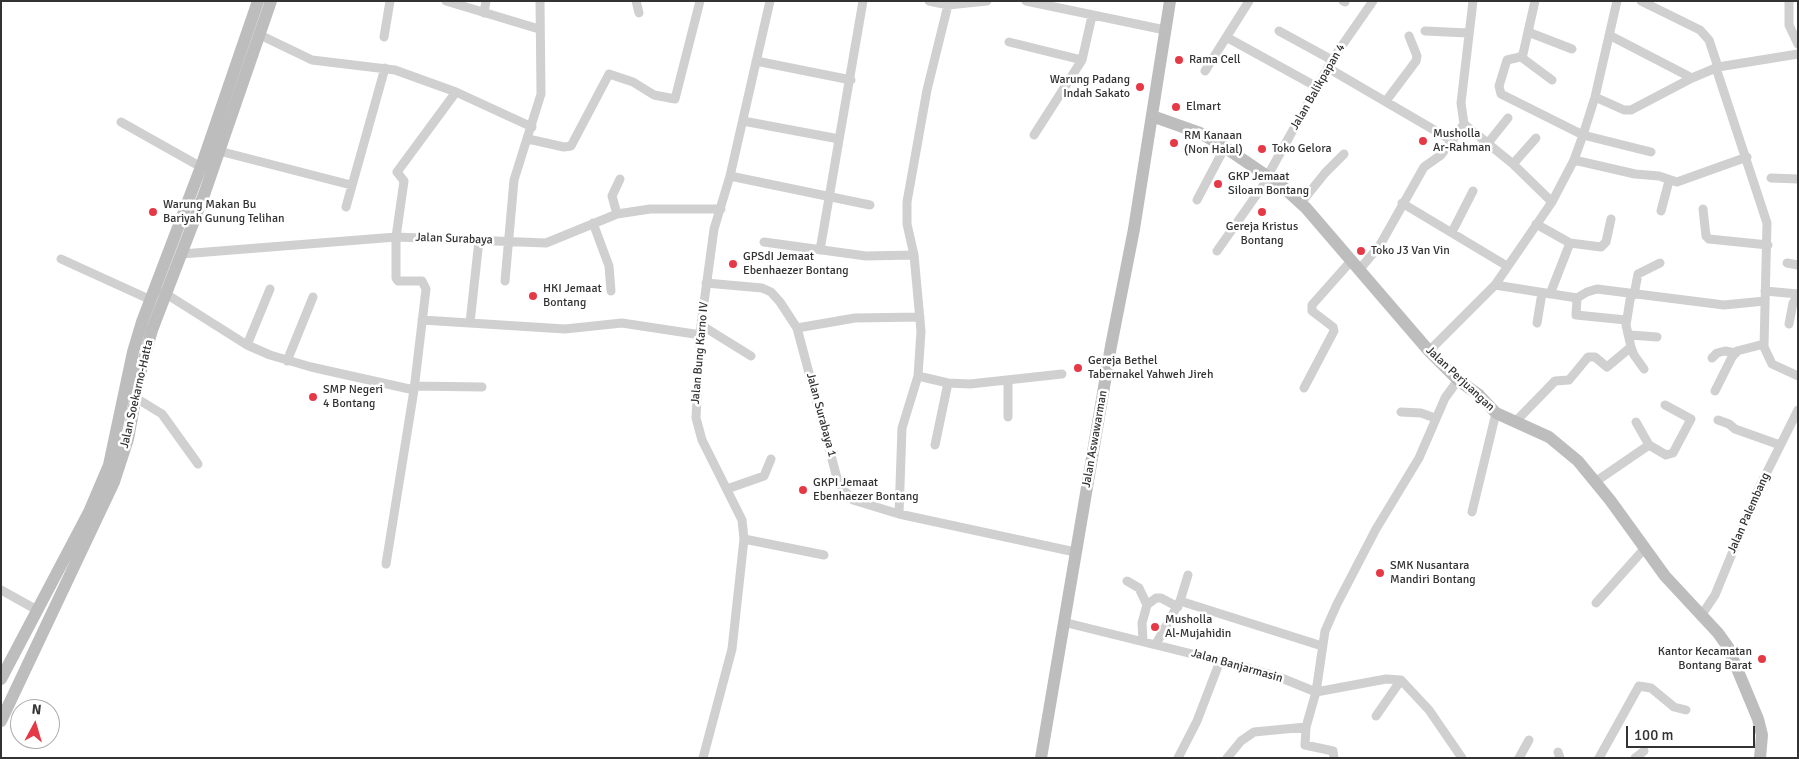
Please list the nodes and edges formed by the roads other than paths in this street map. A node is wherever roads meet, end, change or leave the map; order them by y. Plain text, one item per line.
1 (258, 1) edge
2 (271, 1) edge
3 (390, 1) edge
4 (446, 1) edge
5 (486, 1) edge
6 (540, 1) edge
7 (636, 1) edge
8 (700, 1) edge
9 (770, 1) edge
10 (863, 1) edge
11 (929, 1) edge
12 (987, 1) edge
13 (1026, 1) edge
14 (1170, 1) edge
15 (1249, 1) edge
16 (1373, 1) edge
17 (1473, 1) edge
18 (1534, 1) edge
19 (1617, 1) edge
20 (1641, 1) edge
21 (1789, 1) edge
22 (948, 5) junction
23 (484, 13) junction
24 (639, 13) dead end
25 (1092, 16) junction
26 (539, 29) junction
27 (1165, 30) junction
28 (1425, 30) dead end
29 (1279, 31) dead end
30 (1528, 32) junction
31 (1468, 33) junction
32 (260, 35) junction
33 (1609, 35) junction
34 (1409, 36) dead end
35 (384, 37) dead end
36 (1228, 38) junction
37 (1009, 42) dead end
38 (1798, 44) edge
39 (1572, 49) dead end
40 (1798, 54) edge
41 (1521, 57) junction
42 (1082, 60) junction
43 (756, 61) junction
44 (1330, 64) junction
45 (1721, 67) junction
46 (385, 68) junction
47 (1205, 71) dead end
48 (1692, 78) junction
49 (851, 80) junction
50 (1552, 80) dead end
51 (1317, 87) junction
52 (456, 92) junction
53 (1595, 97) junction
54 (1386, 101) junction
55 (1152, 116) junction
56 (1508, 118) dead end
57 (121, 122) dead end
58 (742, 122) junction
59 (1464, 124) junction
60 (532, 127) junction
61 (1034, 135) dead end
62 (1583, 135) junction
63 (1536, 138) dead end
64 (528, 139) junction
65 (839, 139) junction
66 (1453, 141) junction
67 (1488, 143) junction
68 (1225, 147) junction
69 (219, 151) junction
70 (1651, 152) dead end
71 (1344, 154) dead end
72 (1747, 157) junction
73 (1574, 160) junction
74 (1513, 164) junction
75 (201, 167) junction
76 (730, 176) junction
77 (1268, 176) junction
78 (1771, 178) dead end
79 (620, 179) dead end
80 (1798, 179) edge
81 (1669, 181) junction
82 (352, 185) junction
83 (1473, 191) dead end
84 (829, 197) junction
85 (1197, 200) dead end
86 (1552, 202) junction
87 (1301, 203) junction
88 (1402, 203) junction
89 (870, 205) dead end
90 (346, 207) dead end
91 (721, 209) junction
92 (1703, 209) dead end
93 (1661, 211) dead end
94 (617, 214) junction
95 (1611, 219) dead end
96 (593, 223) junction
97 (1536, 224) junction
98 (1452, 232) junction
99 (396, 237) junction
100 (479, 240) junction
101 (509, 241) junction
102 (764, 242) dead end
103 (1570, 242) junction
104 (1768, 245) junction
105 (820, 250) junction
106 (1217, 251) dead end
107 (182, 254) junction
108 (914, 255) junction
109 (61, 259) dead end
110 (1660, 263) dead end
111 (1787, 263) dead end
112 (1798, 265) edge
113 (1355, 266) junction
114 (1507, 266) junction
115 (505, 281) dead end
116 (706, 283) junction
117 (1495, 286) junction
118 (270, 289) dead end
119 (611, 291) dead end
120 (158, 294) junction
121 (1546, 294) junction
122 (1633, 294) junction
123 (1770, 294) junction
124 (1798, 295) edge
125 (313, 297) dead end
126 (1577, 298) junction
127 (920, 317) junction
128 (422, 320) junction
129 (1626, 320) junction
130 (470, 323) junction
131 (1537, 323) dead end
132 (1789, 324) dead end
133 (701, 325) junction
134 (798, 328) junction
135 (701, 335) junction
136 (1630, 335) junction
137 (1657, 337) dead end
138 (1764, 344) junction
139 (248, 345) junction
140 (1631, 347) junction
141 (1428, 351) junction
142 (1736, 353) junction
143 (751, 356) dead end
144 (1712, 358) dead end
145 (288, 361) junction
146 (1644, 369) dead end
147 (1062, 374) dead end
148 (918, 376) junction
149 (1798, 376) edge
150 (1008, 380) junction
151 (1458, 380) junction
152 (948, 383) junction
153 (482, 386) dead end
154 (414, 388) junction
155 (1304, 388) dead end
156 (1715, 391) dead end
157 (136, 398) junction
158 (1665, 405) dead end
159 (1798, 410) edge
160 (1400, 412) dead end
161 (1496, 413) junction
162 (1008, 417) dead end
163 (1435, 418) junction
164 (1718, 420) dead end
165 (1516, 421) junction
166 (1636, 422) dead end
167 (935, 445) dead end
168 (1649, 445) junction
169 (1780, 445) junction
170 (771, 459) dead end
171 (198, 464) dead end
172 (1595, 482) junction
173 (727, 489) junction
174 (102, 495) junction
175 (1472, 512) dead end
176 (899, 514) junction
177 (93, 516) junction
178 (744, 539) junction
179 (1645, 548) junction
180 (1075, 552) junction
181 (824, 555) dead end
182 (386, 564) dead end
183 (1188, 575) dead end
184 (1127, 582) dead end
185 (1, 590) edge
186 (1596, 603) dead end
187 (1179, 604) junction
188 (1147, 605) junction
189 (37, 610) junction
190 (1701, 616) junction
191 (1063, 622) junction
192 (1143, 640) junction
193 (1156, 644) junction
194 (1322, 646) junction
195 (1220, 661) junction
196 (1, 679) edge
197 (1401, 680) junction
198 (1316, 692) junction
199 (1686, 710) dead end
200 (1376, 716) dead end
201 (1, 721) edge
202 (1306, 728) junction
203 (1529, 740) dead end
204 (1644, 750) dead end
205 (1041, 756) edge
206 (1180, 757) edge
207 (702, 758) edge
208 (1227, 758) edge
209 (1334, 758) edge
210 (1462, 758) edge
211 (1519, 758) edge
212 (1599, 758) edge
213 (1635, 758) edge
214 (1760, 758) edge

1 - 75 street, Jalan Soekarno-Hatta
2 - 32 street, Jalan Soekarno-Hatta
3 - 35 street
4 - 23 street
5 - 23 street
6 - 26 street
7 - 24 street
8 - 64 street
9 - 43 street, Jalan Bung Karno IV
10 - 49 street
11 - 22 street
12 - 22 street
13 - 25 street
14 - 27 street, Jalan Aswawarman
15 - 36 street
16 - 44 street, Jalan Balikpapan 4
17 - 31 street
18 - 30 street
19 - 33 street
20 - 45 street
21 - 38 street
22 - 108 street
23 - 26 street
25 - 27 street
25 - 42 street
26 - 60 street
27 - 55 street, Jalan Aswawarman
28 - 31 street
29 - 44 street
30 - 39 street
30 - 41 street
31 - 59 street
32 - 46 street
32 - 69 street, Jalan Soekarno-Hatta
33 - 48 street
33 - 53 street
34 - 54 street
36 - 47 street
36 - 51 street
37 - 42 street
40 - 45 street
41 - 50 street
41 - 62 street
42 - 61 street
43 - 49 street
43 - 58 street, Jalan Bung Karno IV
44 - 51 street, Jalan Balikpapan 4
44 - 54 street
45 - 48 street
45 - 72 street
46 - 52 street
46 - 82 street
48 - 53 street
49 - 65 street
51 - 77 street, Jalan Balikpapan 4
52 - 60 street
52 - 99 street
53 - 62 street
54 - 66 street
55 - 68 street, Jalan Perjuangan
55 - 180 street, Jalan Aswawarman
56 - 67 street
57 - 75 street
58 - 65 street
58 - 76 street, Jalan Bung Karno IV
59 - 66 street
59 - 67 street
60 - 64 street
62 - 70 street
62 - 73 street
63 - 74 street
64 - 101 street
65 - 84 street
66 - 88 street
67 - 74 street
68 - 77 street, Jalan Perjuangan
68 - 85 street
69 - 82 street
69 - 107 street, Jalan Soekarno-Hatta
71 - 87 street
72 - 81 street
72 - 104 street
73 - 81 street
73 - 86 street
74 - 86 street
75 - 120 street, Jalan Soekarno-Hatta
76 - 84 street
76 - 91 street, Jalan Bung Karno IV
77 - 87 street, Jalan Perjuangan
77 - 106 street, Jalan Balikpapan 4
78 - 80 street
79 - 94 street
81 - 93 street
82 - 90 street
83 - 98 street
84 - 89 street
84 - 105 street
86 - 97 street
87 - 113 street, Jalan Perjuangan
88 - 98 street
88 - 113 street
91 - 94 street, Jalan Surabaya
91 - 116 street, Jalan Bung Karno IV
92 - 104 street
94 - 96 street, Jalan Surabaya
95 - 103 street
96 - 101 street, Jalan Surabaya
96 - 119 street
97 - 103 street
97 - 114 street
98 - 114 street
99 - 100 street, Jalan Surabaya
99 - 107 street, Jalan Surabaya
99 - 128 street
100 - 101 street, Jalan Surabaya
100 - 130 street
101 - 115 street
102 - 105 street
103 - 121 street
104 - 123 street
105 - 108 street
107 - 120 street, Jalan Soekarno-Hatta
108 - 127 street
109 - 120 street
110 - 122 street
111 - 112 street
113 - 141 street, Jalan Perjuangan
113 - 155 street
114 - 117 street
116 - 133 street, Jalan Bung Karno IV
116 - 134 street, Jalan Surabaya 1
117 - 121 street
117 - 141 street
118 - 139 street
120 - 139 street
120 - 157 street, Jalan Soekarno-Hatta
120 - 174 street, Jalan Soekarno-Hatta
121 - 126 street
121 - 131 street
122 - 123 street
122 - 126 street
122 - 129 street
123 - 124 street
123 - 138 street
124 - 132 street
125 - 145 street
126 - 129 street
127 - 134 street
127 - 148 street
128 - 130 street
128 - 154 street
129 - 136 street
130 - 135 street
133 - 135 street, Jalan Bung Karno IV
133 - 143 street
134 - 176 street, Jalan Surabaya 1
135 - 173 street, Jalan Bung Karno IV
136 - 137 street
136 - 140 street
138 - 142 street
138 - 149 street
139 - 145 street
140 - 146 street
140 - 165 street
141 - 151 street, Jalan Perjuangan
142 - 144 street
142 - 156 street
145 - 154 street
147 - 150 street
148 - 152 street
148 - 176 street
150 - 152 street
150 - 162 street
151 - 161 street, Jalan Perjuangan
151 - 163 street
152 - 167 street
153 - 154 street
154 - 182 street
157 - 171 street
157 - 174 street, Jalan Soekarno-Hatta
158 - 168 street
159 - 169 street, Jalan Palembang
160 - 163 street
161 - 165 street, Jalan Perjuangan
161 - 175 street
163 - 194 street
164 - 169 street
165 - 172 street, Jalan Perjuangan
166 - 168 street
168 - 172 street
169 - 190 street, Jalan Palembang
170 - 173 street
172 - 179 street, Jalan Perjuangan
173 - 178 street, Jalan Bung Karno IV
174 - 177 street, Jalan Soekarno-Hatta
176 - 180 street, Jalan Surabaya 1
177 - 189 street, Jalan Soekarno-Hatta
177 - 201 street, Jalan Soekarno-Hatta
178 - 181 street
178 - 207 street, Jalan Bung Karno IV
179 - 186 street
179 - 190 street, Jalan Perjuangan
180 - 191 street, Jalan Aswawarman
183 - 187 street
184 - 188 street
185 - 189 street
187 - 188 street
187 - 193 street
187 - 194 street
188 - 192 street
189 - 196 street, Jalan Soekarno-Hatta
190 - 214 street, Jalan Perjuangan
191 - 192 street, Jalan Banjarmasin
191 - 205 street, Jalan Aswawarman
192 - 193 street, Jalan Banjarmasin
193 - 195 street, Jalan Banjarmasin
194 - 198 street
195 - 198 street, Jalan Banjarmasin
195 - 206 street
197 - 198 street
197 - 200 street
197 - 210 street
198 - 202 street
199 - 212 street
202 - 208 street
202 - 209 street
203 - 211 street
204 - 213 street

